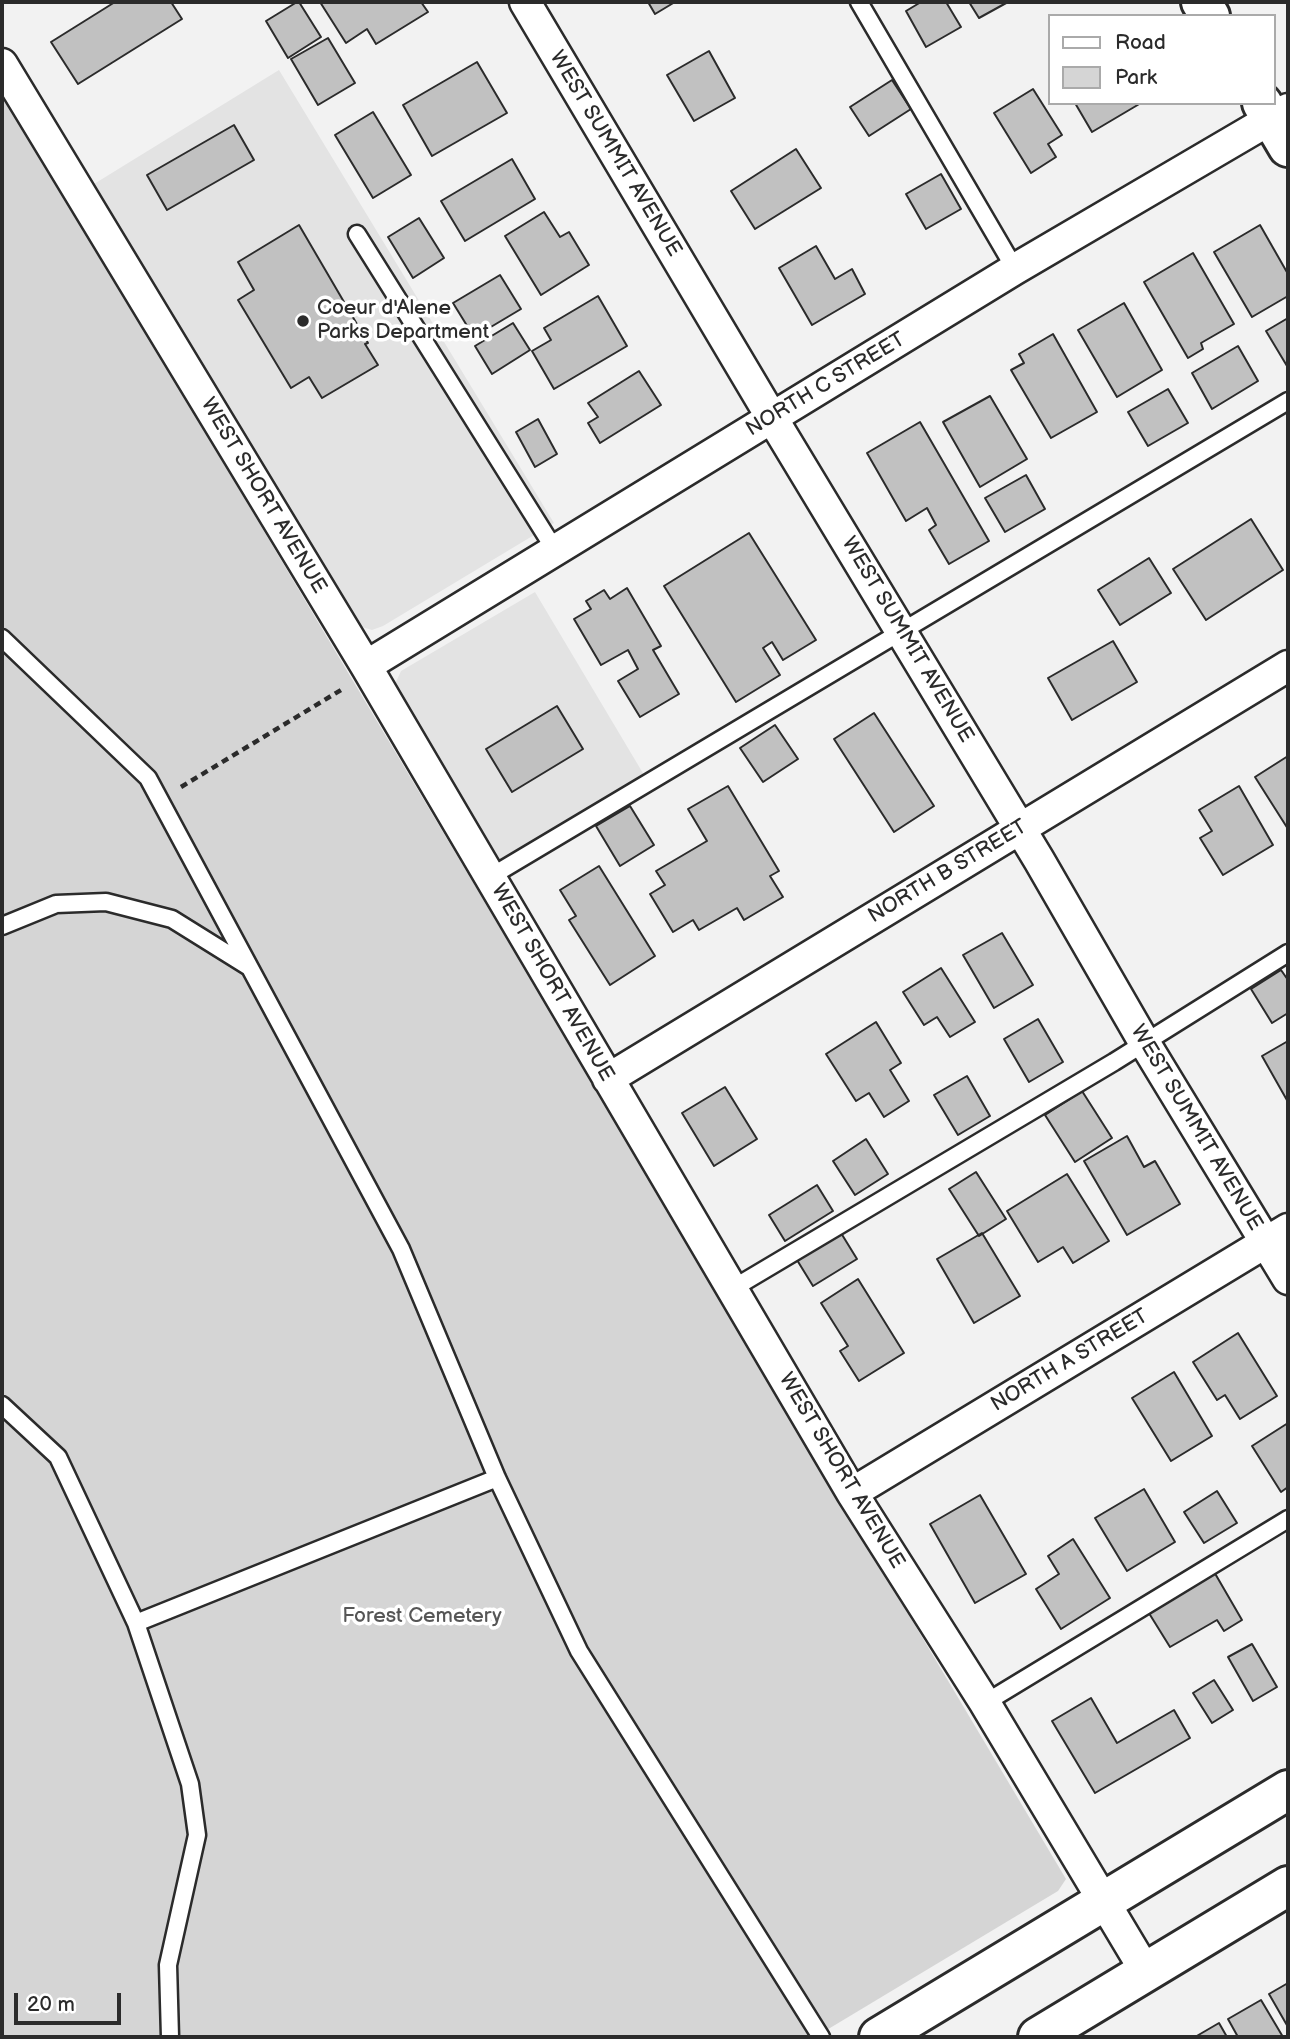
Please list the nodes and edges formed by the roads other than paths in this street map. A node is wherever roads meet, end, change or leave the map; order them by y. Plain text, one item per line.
1 (525, 2) edge
2 (859, 2) edge
3 (2, 64) edge
4 (1277, 120) edge
5 (357, 234) dead end
6 (1015, 270) junction
7 (1288, 401) edge
8 (772, 418) junction
9 (555, 550) junction
10 (902, 631) junction
11 (2, 638) edge
12 (366, 666) junction
13 (1288, 666) edge
14 (1020, 828) junction
15 (490, 877) junction
16 (2, 926) edge
17 (1288, 953) edge
18 (250, 968) junction
19 (1144, 1042) junction
20 (608, 1079) junction
21 (1277, 1236) edge
22 (1288, 1279) edge
23 (732, 1289) junction
24 (2, 1405) edge
25 (497, 1478) junction
26 (852, 1493) junction
27 (1288, 1519) edge
28 (136, 1623) junction
29 (985, 1703) junction
30 (1288, 1790) edge
31 (1288, 1886) edge
32 (1104, 1902) junction
33 (1146, 1972) junction
34 (170, 2037) edge
35 (821, 2037) edge
36 (879, 2037) edge
37 (1038, 2037) edge

1 - 8 street, WEST SUMMIT AVENUE
2 - 6 lane
3 - 12 street, WEST SHORT AVENUE
4 - 6 street, NORTH C STREET
5 - 9 lane
6 - 8 street, NORTH C STREET
7 - 10 lane
8 - 9 street, NORTH C STREET
8 - 10 street, WEST SUMMIT AVENUE
9 - 12 street, NORTH C STREET
10 - 14 street, WEST SUMMIT AVENUE
10 - 15 lane
11 - 18 lane
12 - 15 street, WEST SHORT AVENUE
13 - 14 street, NORTH B STREET
14 - 19 street, WEST SUMMIT AVENUE
14 - 20 street, NORTH B STREET
15 - 20 street, WEST SHORT AVENUE
16 - 18 lane
17 - 19 lane
18 - 25 lane
19 - 21 street, WEST SUMMIT AVENUE
19 - 23 lane
20 - 23 street, WEST SHORT AVENUE
21 - 22 street, WEST SUMMIT AVENUE
21 - 26 street, NORTH A STREET
23 - 26 street, WEST SHORT AVENUE
24 - 28 lane
25 - 28 lane
25 - 35 lane
26 - 29 street, WEST SHORT AVENUE
27 - 29 lane
28 - 34 lane
29 - 32 street, WEST SHORT AVENUE
30 - 32 main road
31 - 33 main road
32 - 33 street, WEST SHORT AVENUE
32 - 36 main road
33 - 37 main road

